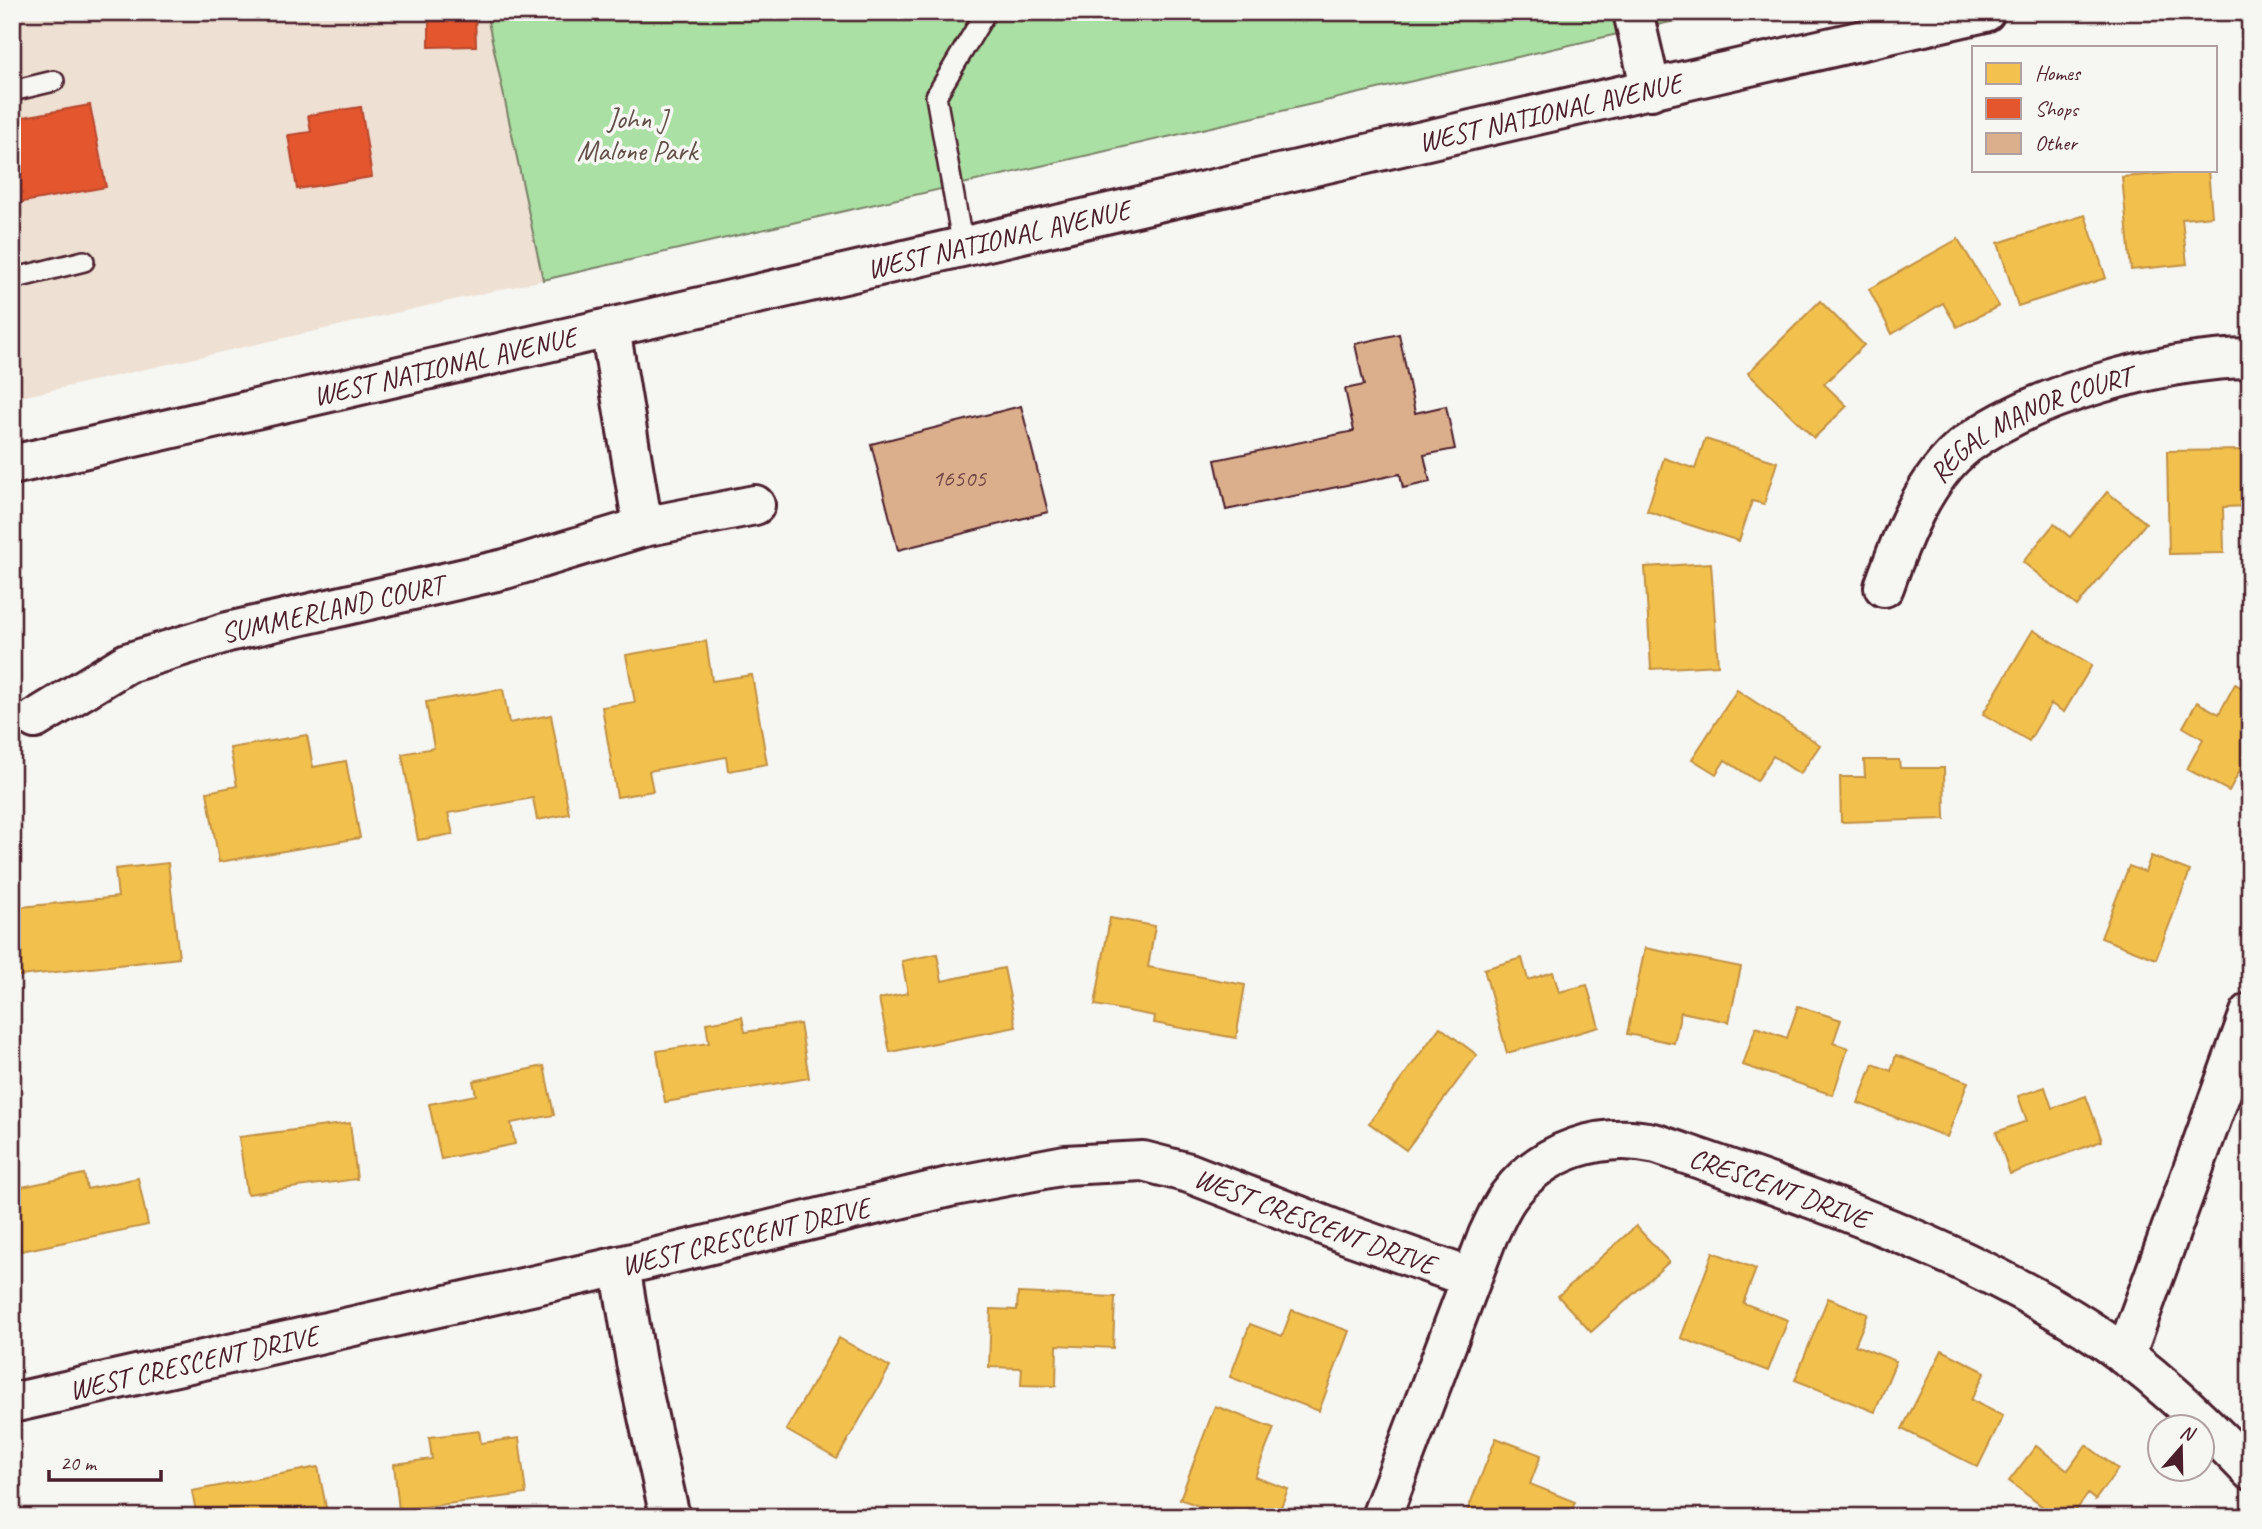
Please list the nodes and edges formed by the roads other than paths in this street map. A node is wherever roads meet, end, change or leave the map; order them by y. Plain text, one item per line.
1 (986, 12) edge
2 (1633, 12) edge
3 (1984, 12) edge
4 (54, 81) dead end
5 (1651, 90) junction
6 (12, 91) edge
7 (963, 247) junction
8 (84, 261) dead end
9 (12, 279) edge
10 (610, 328) junction
11 (2250, 358) edge
12 (12, 465) edge
13 (755, 505) dead end
14 (643, 527) junction
15 (1884, 587) dead end
16 (35, 719) dead end
17 (2250, 1013) edge
18 (621, 1266) junction
19 (1471, 1278) junction
20 (2125, 1356) junction
21 (12, 1403) edge
22 (2250, 1470) edge
23 (670, 1517) edge
24 (1381, 1517) edge

1 - 7 lane
2 - 5 street
3 - 5 street, WEST NATIONAL AVENUE
4 - 6 lane
5 - 7 street, WEST NATIONAL AVENUE
7 - 10 street, WEST NATIONAL AVENUE
8 - 9 lane
10 - 12 street, WEST NATIONAL AVENUE
10 - 14 street
11 - 15 street, REGAL MANOR COURT
13 - 14 street, SUMMERLAND COURT
14 - 16 street, SUMMERLAND COURT
17 - 20 street
18 - 19 street, WEST CRESCENT DRIVE
18 - 21 street, WEST CRESCENT DRIVE
18 - 23 street
19 - 20 street, CRESCENT DRIVE
19 - 24 street, CRESCENT DRIVE
20 - 22 street, CRESCENT DRIVE

